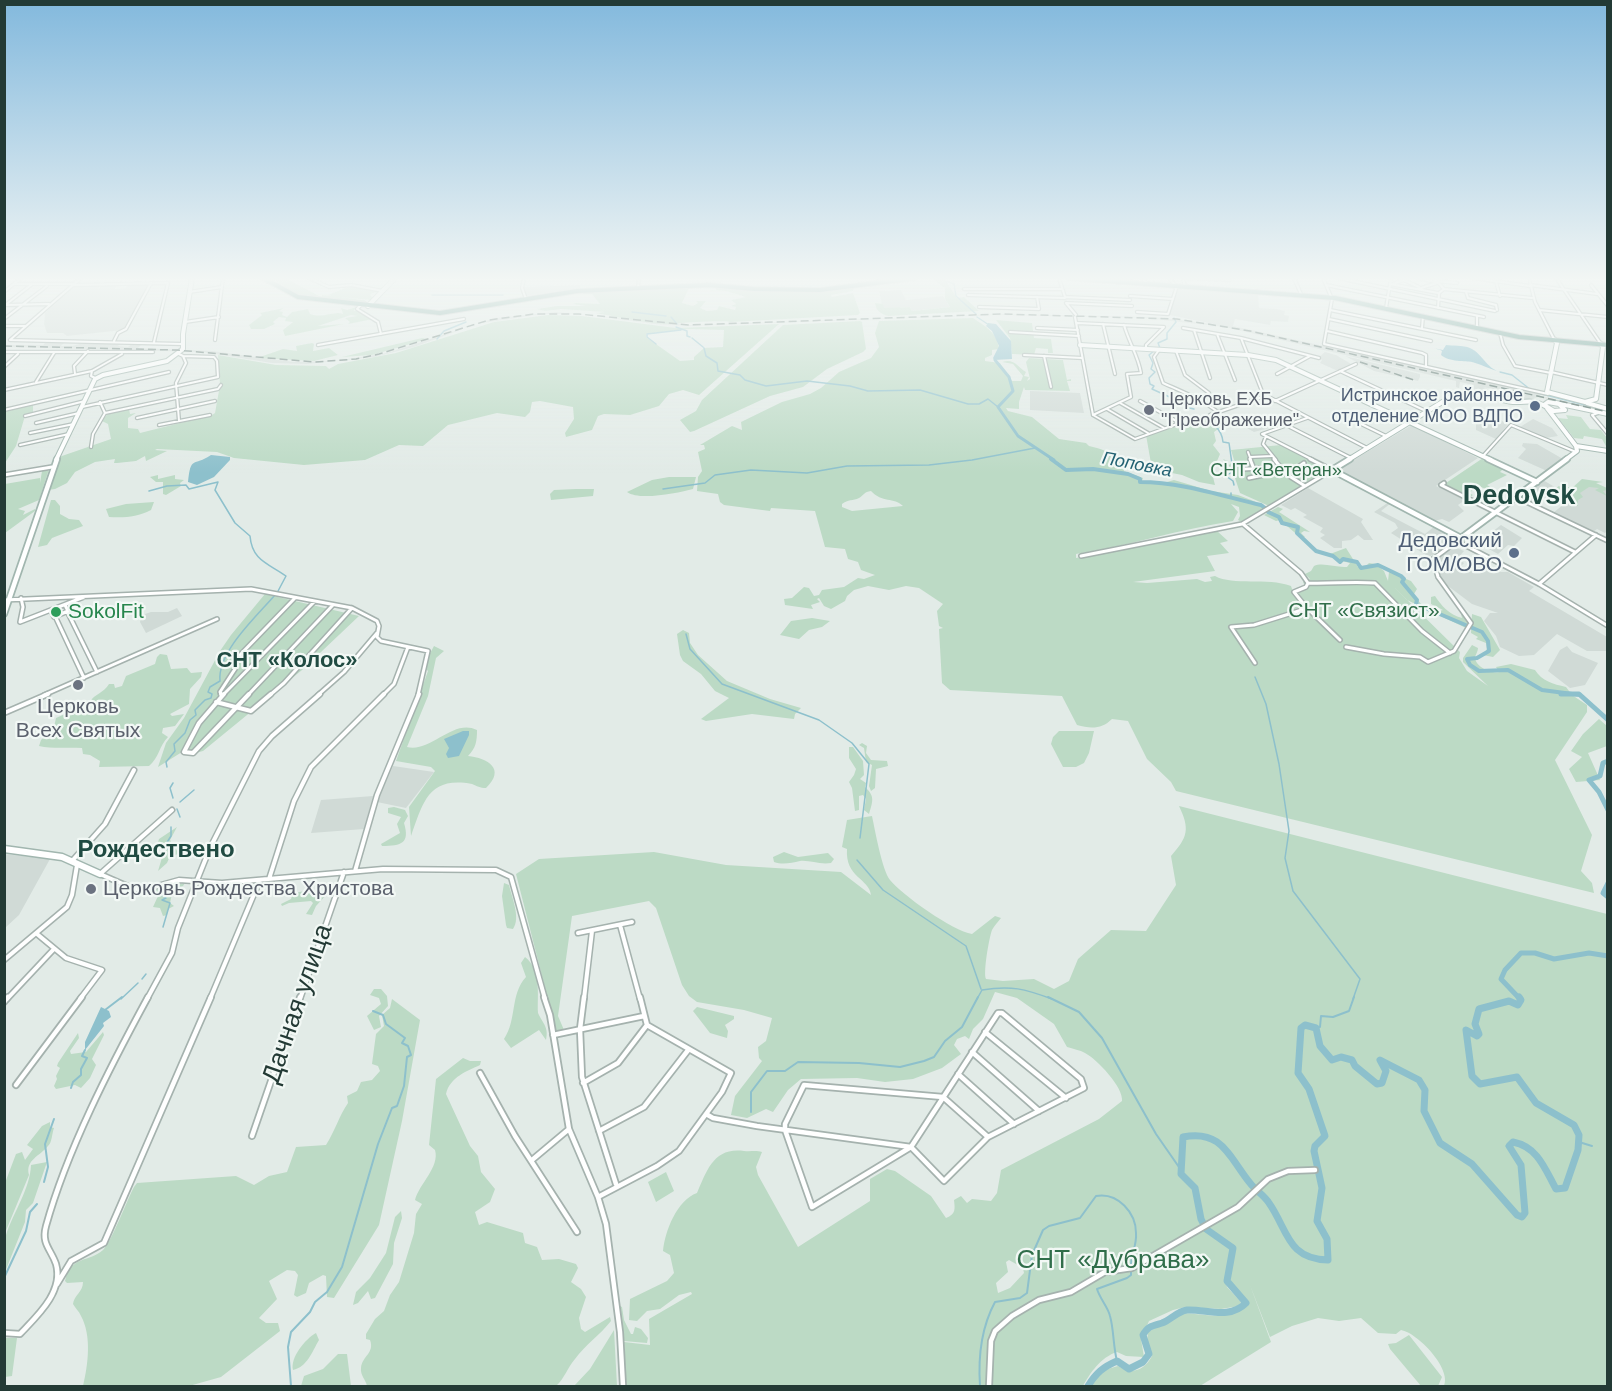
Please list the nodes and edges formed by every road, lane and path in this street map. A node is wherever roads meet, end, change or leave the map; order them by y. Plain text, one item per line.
1 (157, 343) edge
2 (183, 343) edge
3 (330, 343) edge
4 (1107, 343) edge
5 (1129, 343) edge
6 (1148, 343) edge
7 (1199, 343) edge
8 (1221, 343) edge
9 (1243, 343) edge
10 (1260, 343) edge
11 (1324, 343) edge
12 (1378, 343) edge
13 (1502, 343) edge
14 (1555, 343) edge
15 (1584, 343) edge
16 (318, 345) dead end
17 (1080, 345) joint
18 (1605, 345) edge
19 (1108, 347) junction
20 (1131, 348) junction
21 (1146, 349) junction
22 (1159, 350) junction
23 (88, 351) junction
24 (182, 351) junction
25 (1176, 351) junction
26 (4, 352) edge
27 (54, 352) junction
28 (153, 352) dead end
29 (1202, 352) junction
30 (19, 353) junction
31 (1225, 353) junction
32 (122, 354) junction
33 (1024, 355) dead end
34 (1248, 355) junction
35 (1044, 356) junction
36 (1312, 356) junction
37 (1082, 358) junction
38 (1319, 358) dead end
39 (1356, 364) dead end
40 (4, 367) edge
41 (1292, 367) junction
42 (1426, 367) junction
43 (92, 371) junction
44 (1340, 371) junction
45 (169, 372) dead end
46 (1551, 372) junction
47 (75, 374) junction
48 (1114, 374) dead end
49 (1277, 374) dead end
50 (95, 378) junction
51 (1210, 378) dead end
52 (1234, 380) dead end
53 (1320, 380) junction
54 (36, 382) junction
55 (1599, 383) junction
56 (220, 385) dead end
57 (1608, 385) edge
58 (176, 386) junction
59 (1051, 387) dead end
60 (4, 390) edge
61 (90, 390) junction
62 (1209, 393) dead end
63 (1460, 393) joint
64 (1551, 394) junction
65 (1265, 396) junction
66 (177, 398) junction
67 (1140, 400) dead end
68 (85, 401) junction
69 (214, 401) dead end
70 (1525, 401) junction
71 (100, 402) junction
72 (1275, 402) junction
73 (1120, 403) junction
74 (1554, 403) junction
75 (1594, 404) junction
76 (82, 407) junction
77 (1546, 407) junction
78 (1580, 408) junction
79 (178, 409) junction
80 (1107, 409) junction
81 (1608, 409) edge
82 (4, 410) edge
83 (1426, 411) junction
84 (1563, 411) junction
85 (1218, 412) junction
86 (105, 413) junction
87 (79, 414) junction
88 (210, 415) dead end
89 (1093, 415) junction
90 (1210, 415) dead end
91 (1608, 415) edge
92 (25, 416) dead end
93 (137, 418) dead end
94 (1307, 418) junction
95 (1556, 420) junction
96 (179, 421) junction
97 (1357, 422) dead end
98 (1409, 422) junction
99 (36, 423) dead end
100 (74, 424) junction
101 (1286, 424) junction
102 (159, 425) dead end
103 (1602, 427) junction
104 (1164, 428) junction
105 (1608, 428) edge
106 (30, 433) dead end
107 (1148, 433) junction
108 (69, 434) junction
109 (1608, 434) edge
110 (1266, 436) junction
111 (1386, 436) junction
112 (20, 445) dead end
113 (1576, 446) junction
114 (91, 447) dead end
115 (1367, 448) junction
116 (1608, 451) edge
117 (1248, 452) dead end
118 (1576, 452) junction
119 (1272, 456) junction
120 (1483, 456) junction
121 (1250, 457) junction
122 (1351, 458) junction
123 (1304, 463) dead end
124 (53, 466) junction
125 (1280, 467) junction
126 (1242, 469) dead end
127 (1254, 469) junction
128 (1332, 470) junction
129 (1283, 471) junction
130 (4, 475) edge
131 (1249, 478) dead end
132 (1537, 482) junction
133 (1444, 483) dead end
134 (1305, 486) junction
135 (1516, 496) junction
136 (1496, 512) junction
137 (1242, 524) junction
138 (1596, 535) junction
139 (1608, 536) edge
140 (1459, 539) junction
141 (1606, 540) edge
142 (1575, 552) junction
143 (1081, 556) dead end
144 (1308, 583) junction
145 (1539, 584) junction
146 (88, 595) junction
147 (21, 598) junction
148 (295, 598) junction
149 (7, 599) edge
150 (315, 602) junction
151 (333, 604) junction
152 (65, 605) junction
153 (1306, 607) junction
154 (352, 608) junction
155 (51, 611) junction
156 (68, 611) junction
157 (4, 614) edge
158 (54, 617) junction
159 (217, 619) dead end
160 (1608, 626) edge
161 (377, 633) junction
162 (1340, 640) dead end
163 (408, 646) junction
164 (1346, 647) dead end
165 (1450, 653) junction
166 (1255, 663) dead end
167 (97, 672) junction
168 (84, 678) junction
169 (222, 696) junction
170 (216, 702) junction
171 (237, 707) junction
172 (4, 713) edge
173 (135, 770) dead end
174 (172, 810) dead end
175 (4, 849) edge
176 (75, 862) junction
177 (356, 871) junction
178 (344, 872) junction
179 (100, 874) junction
180 (269, 879) junction
181 (260, 880) junction
182 (196, 882) junction
183 (632, 922) dead end
184 (620, 926) junction
185 (592, 931) junction
186 (578, 933) dead end
187 (37, 934) junction
188 (53, 950) junction
189 (4, 960) edge
190 (4, 1002) edge
191 (644, 1016) junction
192 (647, 1025) junction
193 (580, 1029) junction
194 (985, 1032) junction
195 (553, 1035) junction
196 (689, 1049) junction
197 (972, 1052) junction
198 (480, 1072) dead end
199 (958, 1074) junction
200 (583, 1083) junction
201 (16, 1085) dead end
202 (943, 1097) junction
203 (1066, 1098) junction
204 (1039, 1111) junction
205 (706, 1114) junction
206 (1014, 1124) junction
207 (569, 1129) junction
208 (785, 1130) junction
209 (599, 1131) junction
210 (252, 1136) dead end
211 (988, 1137) junction
212 (911, 1147) junction
213 (532, 1160) junction
214 (1315, 1170) dead end
215 (616, 1185) junction
216 (598, 1197) junction
217 (577, 1232) dead end
218 (56, 1286) junction
219 (4, 1333) edge
220 (623, 1386) edge
221 (989, 1386) edge

1 - 24 street
2 - 24 street
3 - 16 street
4 - 19 street
5 - 20 street
6 - 21 street
7 - 29 street
8 - 31 street
9 - 34 street
10 - 36 street
11 - 42 street
12 - 42 street
13 - 46 street
14 - 46 street
15 - 18 main road
17 - 19 street
17 - 37 street
18 - 55 street
19 - 20 street
19 - 48 street
20 - 21 street
20 - 73 street
21 - 22 street
22 - 25 street
22 - 85 street
23 - 27 street
23 - 32 street
23 - 47 street
24 - 50 street
24 - 58 street
24 - 58 street
25 - 29 street
25 - 62 street
26 - 30 street
27 - 30 street
27 - 54 street
28 - 32 street
29 - 31 street
29 - 51 street
30 - 40 street
31 - 34 street
31 - 52 street
32 - 43 street
33 - 35 street
34 - 41 street
34 - 65 street
35 - 37 street
35 - 59 street
36 - 38 street
36 - 41 street
37 - 89 street
39 - 44 street
41 - 49 street
41 - 53 street
42 - 64 street
43 - 47 street
43 - 50 street
44 - 53 street
44 - 83 street
45 - 61 street
46 - 55 street
46 - 64 street
47 - 54 street
50 - 61 street
53 - 72 street
53 - 98 street
54 - 60 street
55 - 57 street
55 - 75 street
56 - 66 street
58 - 66 street
58 - 71 street
61 - 68 street
61 - 82 street
63 - 70 street
63 - 83 street
64 - 75 street
65 - 72 street
65 - 85 street
66 - 79 street
66 - 86 street
67 - 104 street
68 - 76 street
68 - 92 street
69 - 79 street
70 - 74 street
70 - 77 street
71 - 76 street
71 - 86 street
72 - 94 street
73 - 80 street
73 - 104 street
74 - 77 street
74 - 78 street
74 - 84 street
75 - 81 street
76 - 87 street
77 - 84 street
77 - 95 street
78 - 84 street
78 - 91 street
79 - 93 street
79 - 96 street
80 - 89 street
80 - 107 street
83 - 98 street
84 - 95 street
85 - 90 street
86 - 114 street
87 - 99 street
87 - 100 street
88 - 96 street
89 - 107 street
91 - 103 street
94 - 101 street
94 - 115 street
95 - 113 street
96 - 102 street
97 - 111 street
98 - 111 street
98 - 120 street
100 - 106 street
100 - 108 street
101 - 110 street
101 - 122 street
103 - 105 street
103 - 109 street
104 - 107 street
108 - 112 street
108 - 124 street
110 - 119 street
110 - 128 street
111 - 115 street
113 - 116 street
113 - 118 street
115 - 122 street
117 - 121 street
118 - 120 street
118 - 132 street
119 - 121 street
119 - 125 street
120 - 132 street
121 - 127 street
122 - 128 street
123 - 129 street
124 - 130 street
124 - 149 street
125 - 127 street
125 - 129 street
126 - 127 street
128 - 134 street
128 - 140 street
129 - 131 street
129 - 134 street
132 - 135 street
133 - 136 street
134 - 137 street
135 - 136 street
135 - 138 street
136 - 140 street
136 - 142 street
137 - 143 street
137 - 144 street
138 - 141 street
138 - 142 street
139 - 141 street
140 - 145 street
140 - 165 street
142 - 145 street
144 - 153 street
144 - 165 street
145 - 160 street
146 - 147 street
146 - 148 street
146 - 152 street
147 - 149 street
147 - 155 street
148 - 150 street
148 - 169 street
149 - 157 street
150 - 151 street
150 - 169 street
151 - 154 street
151 - 171 street
152 - 155 street
152 - 156 street
153 - 162 street
153 - 166 street
154 - 161 street
154 - 171 street
155 - 158 street
156 - 158 street
156 - 167 street
158 - 168 street
159 - 167 street
161 - 163 street
161 - 182 street
163 - 177 street
163 - 180 street
164 - 165 street
167 - 168 street
168 - 172 street
169 - 170 street
170 - 171 street
170 - 171 street
173 - 176 street
174 - 179 street
175 - 176 street
176 - 179 street
176 - 187 street
177 - 178 street
177 - 195 street
178 - 180 street
178 - 210 street, Дачная улица
179 - 182 street
180 - 181 street
181 - 182 street
181 - 218 street
182 - 218 street
183 - 184 street
184 - 185 street
184 - 191 street
185 - 186 street
185 - 193 street
187 - 188 street
187 - 189 street
188 - 190 street
188 - 201 street
191 - 192 street
191 - 193 street
192 - 196 street
192 - 200 street
193 - 195 street
193 - 200 street
194 - 197 street
194 - 203 street
194 - 203 street
195 - 207 street
196 - 205 street
196 - 209 street
197 - 199 street
197 - 204 street
198 - 213 street
199 - 202 street
199 - 206 street
200 - 209 street
202 - 208 street
202 - 211 street
202 - 212 street
203 - 204 street
204 - 206 street
205 - 208 street
205 - 215 street
206 - 211 street
207 - 213 street
207 - 216 street
208 - 212 street
208 - 212 street
209 - 215 street
211 - 212 street
213 - 217 street
214 - 221 street
215 - 216 street
216 - 220 street
218 - 219 street

